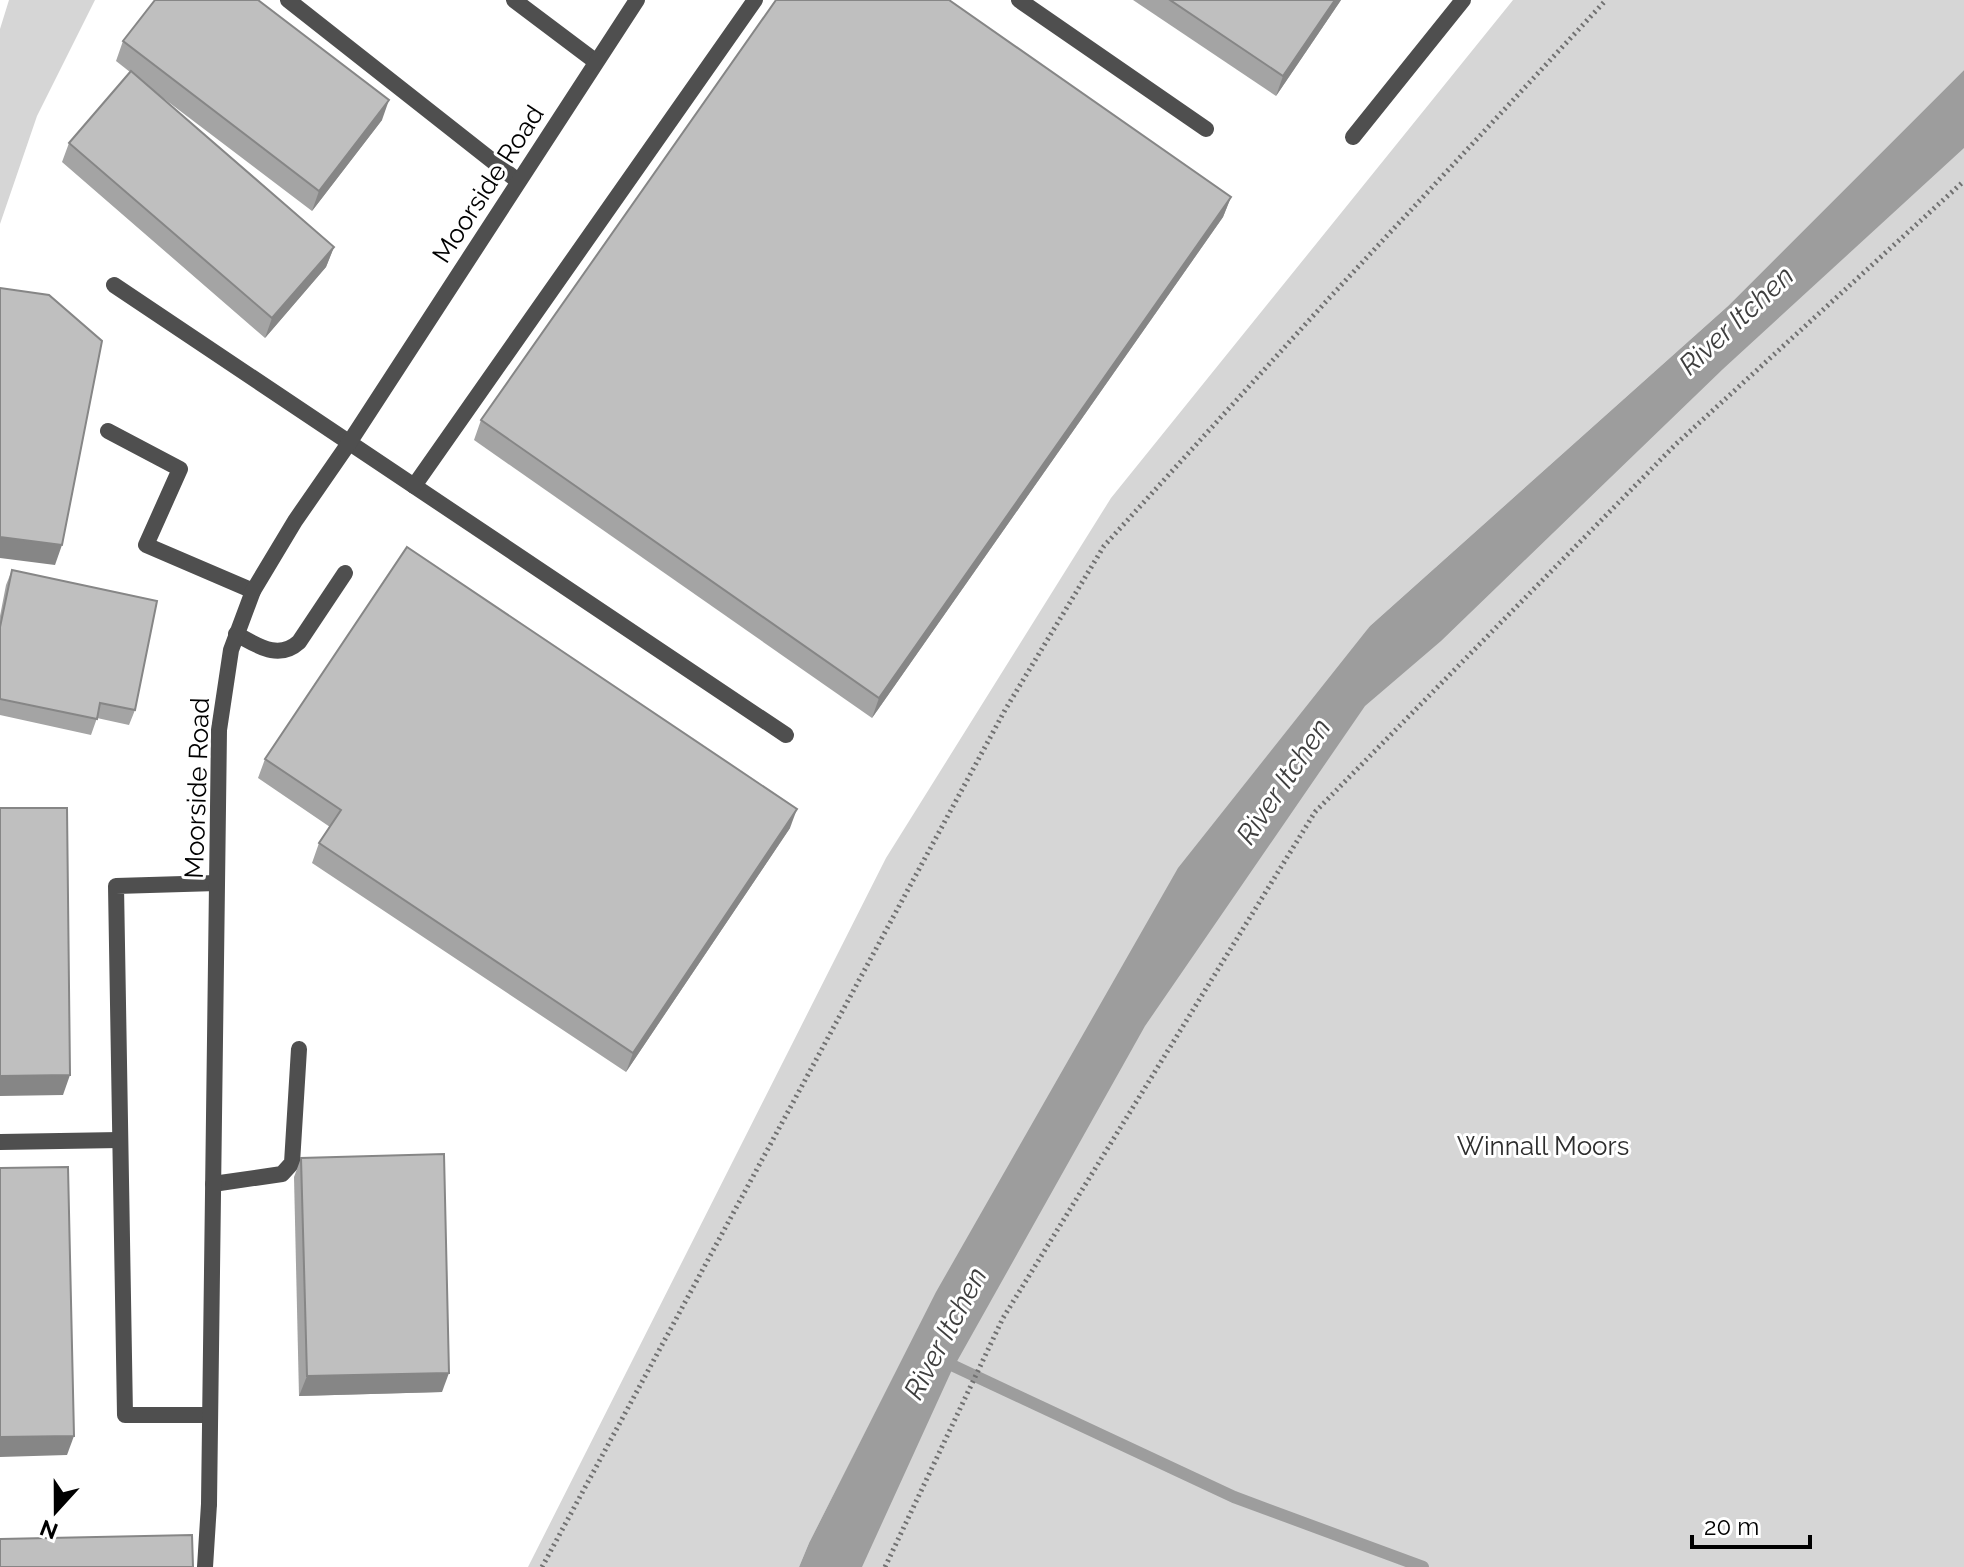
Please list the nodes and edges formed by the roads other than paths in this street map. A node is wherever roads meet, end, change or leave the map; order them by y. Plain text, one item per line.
1 (288, 0) edge
2 (514, 0) edge
3 (637, 0) edge
4 (755, 0) edge
5 (1019, 0) edge
6 (1463, 0) edge
7 (595, 61) junction
8 (1206, 129) dead end
9 (1353, 137) dead end
10 (518, 181) junction
11 (114, 285) dead end
12 (108, 431) dead end
13 (349, 443) junction
14 (414, 486) junction
15 (345, 573) dead end
16 (253, 591) junction
17 (236, 634) junction
18 (786, 735) dead end
19 (217, 883) junction
20 (299, 1049) dead end
21 (120, 1140) junction
22 (0, 1142) edge
23 (213, 1184) junction
24 (210, 1415) junction
25 (205, 1567) edge

1 - 10 street
2 - 7 street
3 - 7 street, Moorside Road
4 - 14 street
5 - 8 street
6 - 9 street
7 - 10 street, Moorside Road
10 - 13 street, Moorside Road
11 - 13 street
12 - 16 street
13 - 14 street
13 - 16 street, Moorside Road
14 - 18 street
15 - 17 street
16 - 17 street, Moorside Road
17 - 19 street, Moorside Road
19 - 21 street
19 - 23 street, Moorside Road
20 - 23 street
21 - 22 street
21 - 24 street
23 - 24 street, Moorside Road
24 - 25 street, Moorside Road

